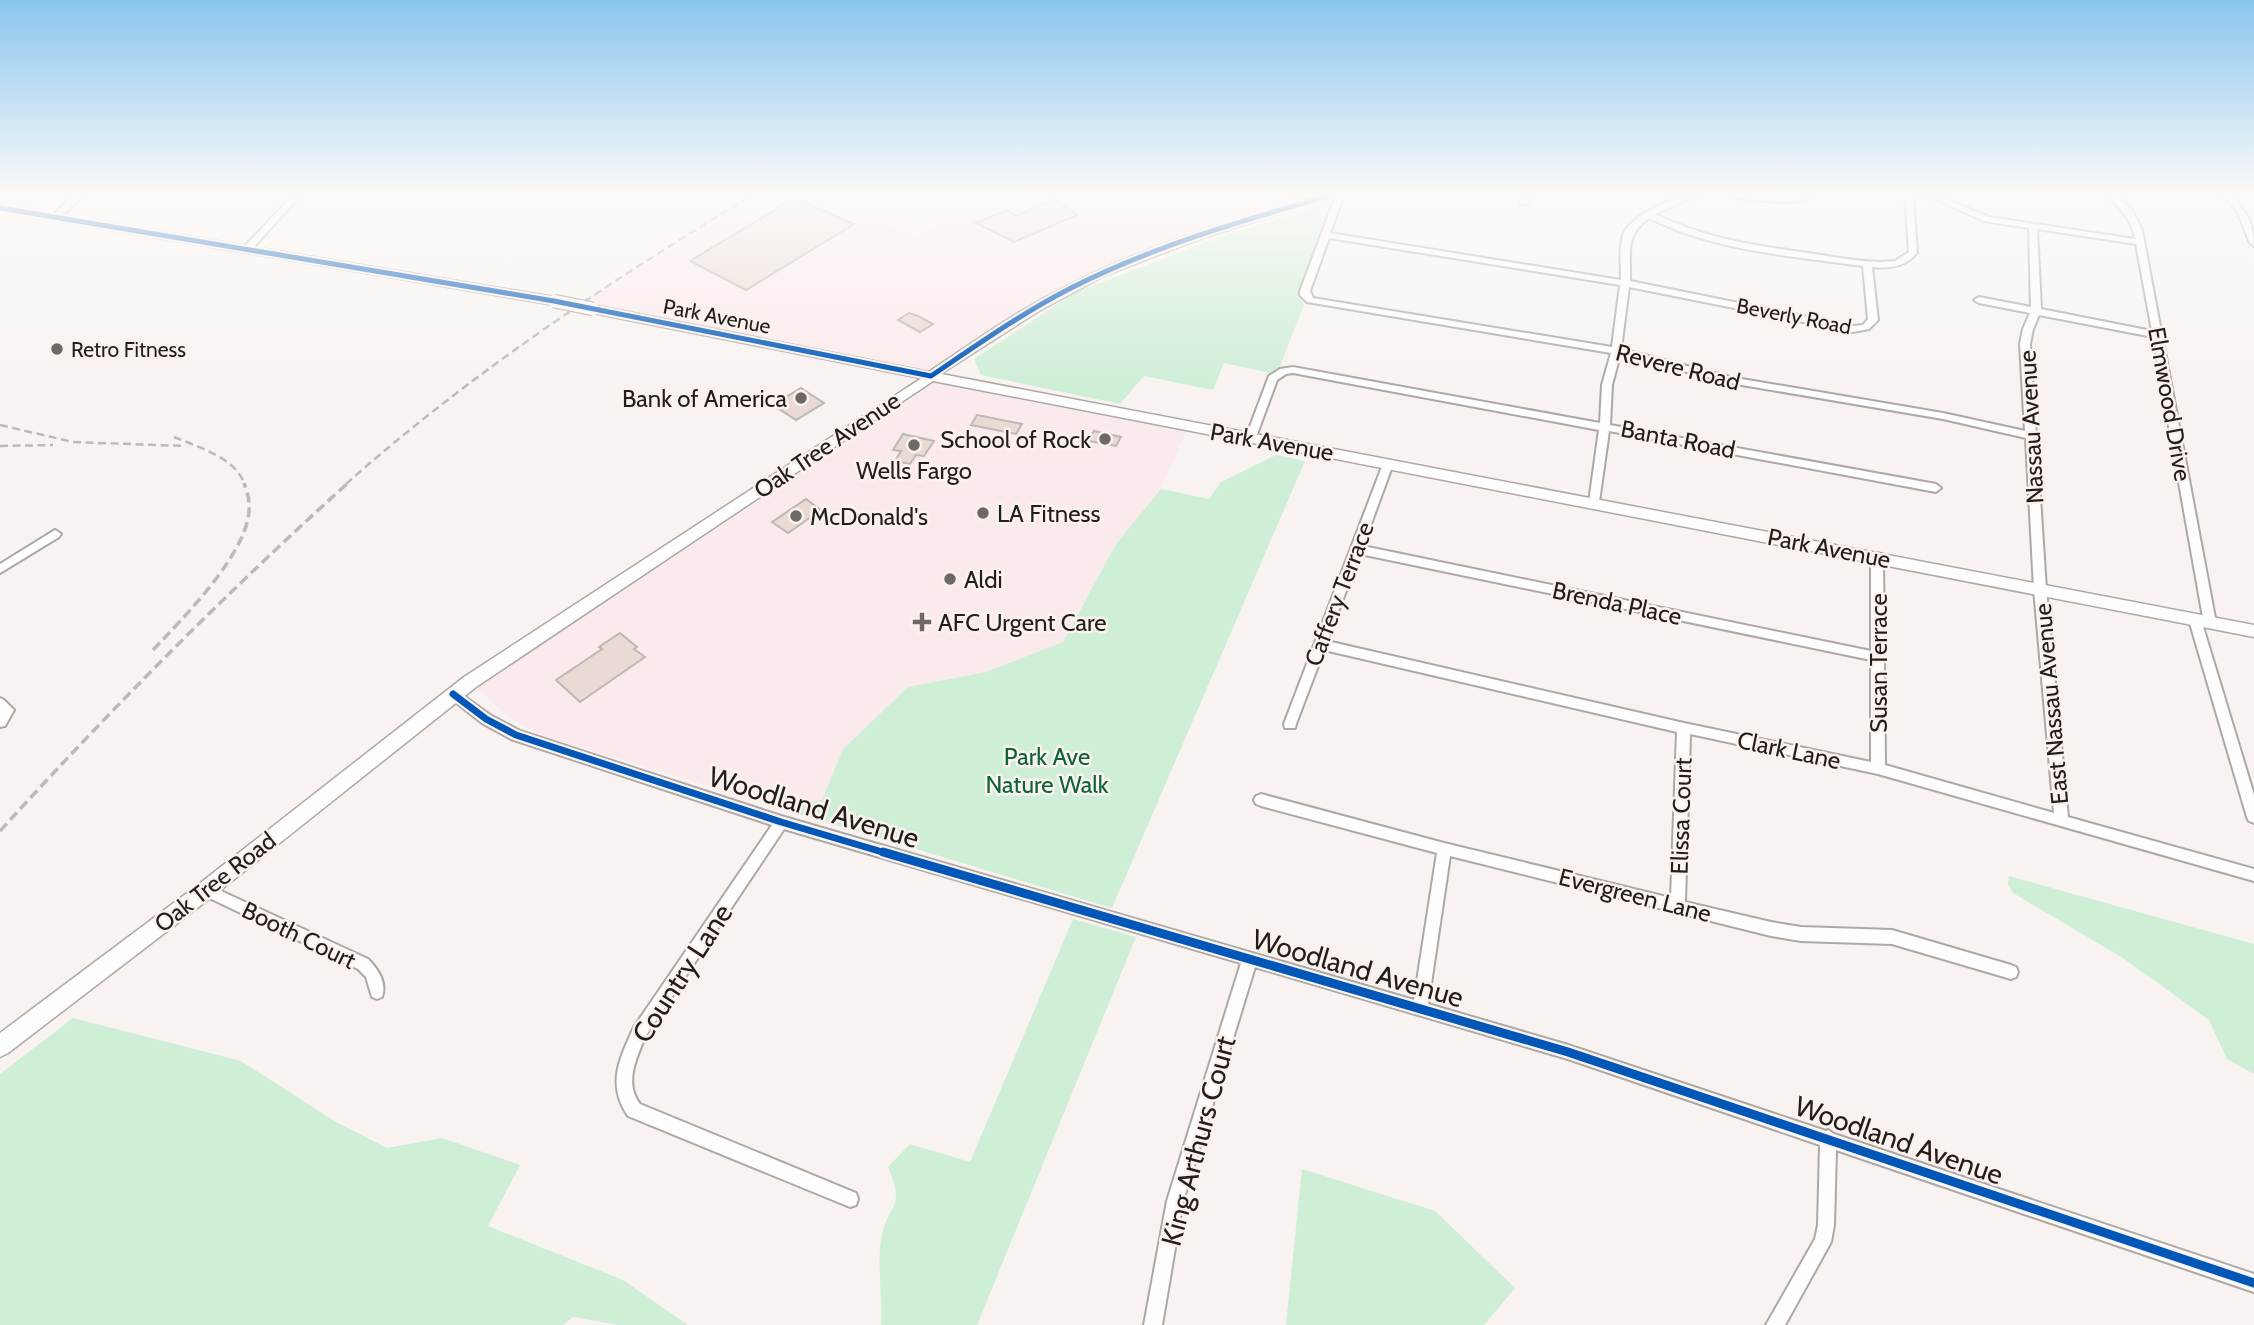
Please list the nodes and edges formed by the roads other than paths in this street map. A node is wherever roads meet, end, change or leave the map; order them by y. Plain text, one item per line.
1 (293, 257) edge
2 (1148, 257) edge
3 (1317, 257) edge
4 (1464, 257) edge
5 (1626, 257) edge
6 (1822, 257) edge
7 (1908, 257) edge
8 (2034, 257) edge
9 (2143, 257) edge
10 (1867, 264) junction
11 (1625, 282) junction
12 (1979, 300) dead end
13 (1323, 304) joint
14 (2036, 311) junction
15 (2157, 335) junction
16 (1616, 351) junction
17 (931, 376) junction
18 (1419, 393) joint
19 (1605, 425) junction
20 (2031, 436) junction
21 (1251, 437) junction
22 (1388, 464) junction
23 (1936, 488) dead end
24 (1594, 502) junction
25 (55, 534) dead end
26 (1356, 549) junction
27 (1877, 557) junction
28 (0, 569) edge
29 (2040, 589) junction
30 (2202, 621) junction
31 (2254, 631) edge
32 (1319, 644) junction
33 (1878, 657) junction
34 (453, 694) junction
35 (0, 702) edge
36 (426, 715) joint
37 (0, 722) edge
38 (1290, 724) dead end
39 (1684, 728) junction
40 (1878, 769) junction
41 (1261, 800) dead end
42 (2254, 817) edge
43 (2062, 819) junction
44 (780, 822) junction
45 (1444, 849) junction
46 (2254, 875) edge
47 (206, 890) junction
48 (1678, 905) junction
49 (1250, 958) junction
50 (2011, 972) dead end
51 (377, 992) dead end
52 (1420, 1008) junction
53 (0, 1046) edge
54 (1828, 1138) junction
55 (850, 1199) dead end
56 (2254, 1283) edge
57 (1153, 1325) edge
58 (1775, 1325) edge

1 - 17 street, Park Avenue, bridge
2 - 17 street, Oak Tree Avenue
3 - 13 street
4 - 11 street, Beverly Road
5 - 11 street
6 - 10 street
7 - 10 street
8 - 14 street, Nassau Avenue
9 - 15 street, Elmwood Drive
10 - 11 street, Beverly Road
11 - 16 street
12 - 14 street
13 - 16 street, Revere Road
14 - 15 street
14 - 20 street, Nassau Avenue
15 - 30 street, Elmwood Drive
16 - 19 street
16 - 20 street, Revere Road
17 - 21 main road, Park Avenue
17 - 34 main road, Oak Tree Avenue
18 - 19 street, Banta Road
18 - 21 street
19 - 23 street, Banta Road
19 - 24 street
20 - 29 street, Nassau Avenue
21 - 22 main road, Park Avenue
22 - 24 main road, Park Avenue
22 - 26 street, Caffery Terrace
24 - 27 main road, Park Avenue
25 - 28 street
26 - 32 street, Caffery Terrace
26 - 33 street, Brenda Place
27 - 29 main road, Park Avenue
27 - 33 street, Susan Terrace
29 - 30 main road, Park Avenue
29 - 43 street, East Nassau Avenue
30 - 31 main road, Park Avenue
30 - 42 street, Elmwood Drive
32 - 38 street, Caffery Terrace
32 - 39 street, Clark Lane
33 - 40 street, Susan Terrace
34 - 36 main road, Oak Tree Avenue
34 - 44 street, Woodland Avenue
35 - 37 street
36 - 47 main road, Oak Tree Road
39 - 40 street, Clark Lane
39 - 48 street, Elissa Court
40 - 43 street, Clark Lane
41 - 45 street, Evergreen Lane
43 - 46 street, Clark Lane
44 - 49 street, Woodland Avenue
44 - 55 street, Country Lane
45 - 48 street, Evergreen Lane
45 - 52 street
47 - 51 street, Booth Court
47 - 53 main road, Oak Tree Road
48 - 50 street, Evergreen Lane
49 - 52 street, Woodland Avenue
49 - 57 street, King Arthurs Court
52 - 54 street, Woodland Avenue
54 - 56 street, Woodland Avenue
54 - 58 street

